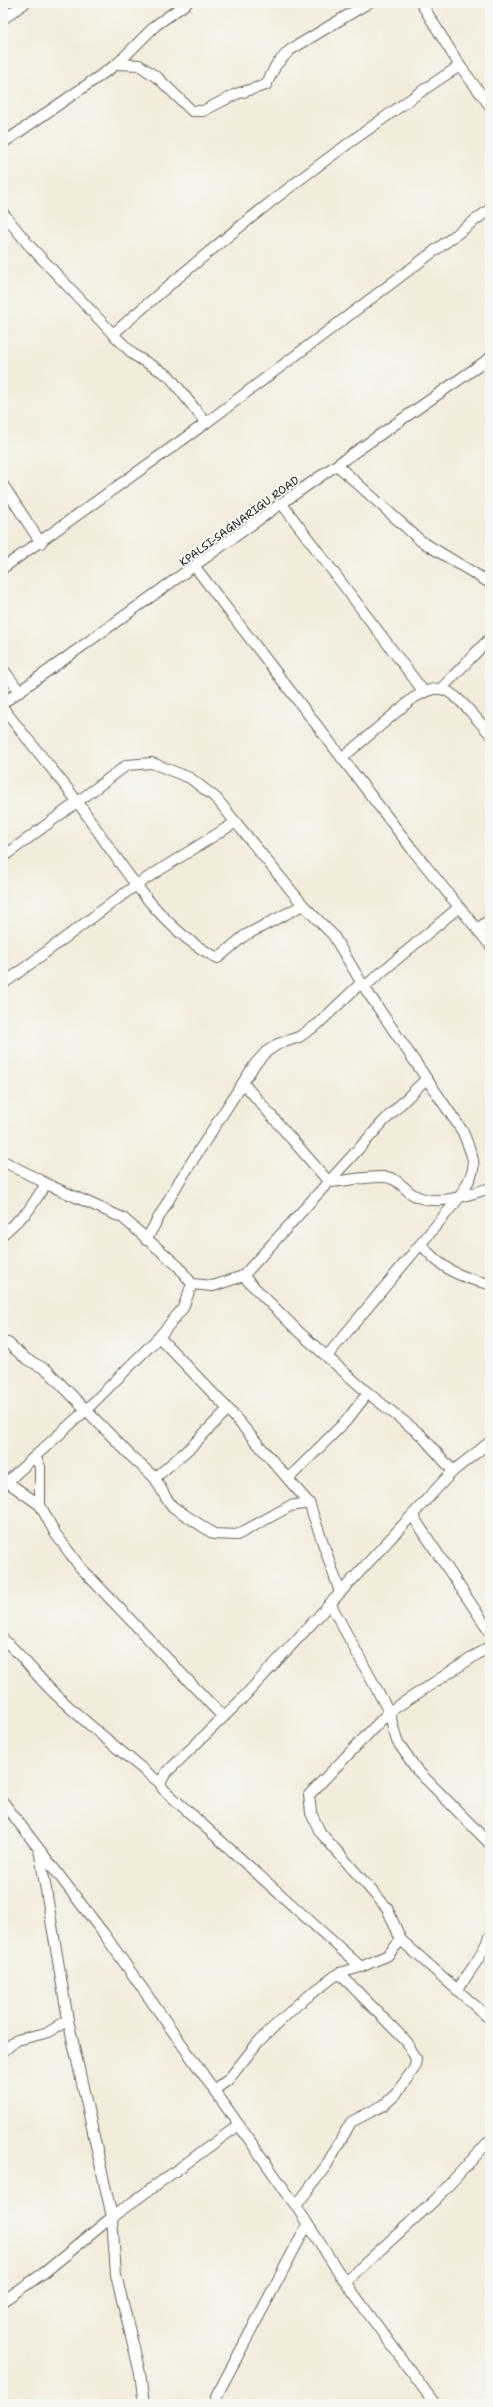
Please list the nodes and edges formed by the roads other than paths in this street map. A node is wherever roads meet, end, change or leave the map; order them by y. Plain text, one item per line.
1 (25, 3) edge
2 (187, 3) edge
3 (368, 3) edge
4 (421, 3) edge
5 (3, 19) edge
6 (117, 64) junction
7 (460, 66) junction
8 (490, 106) edge
9 (3, 143) edge
10 (490, 209) edge
11 (3, 214) edge
12 (113, 334) junction
13 (490, 358) edge
14 (206, 423) junction
15 (338, 466) junction
16 (3, 485) edge
17 (282, 504) junction
18 (41, 542) junction
19 (195, 567) junction
20 (3, 568) edge
21 (490, 583) edge
22 (490, 638) edge
23 (3, 669) edge
24 (441, 689) junction
25 (20, 692) junction
26 (424, 692) junction
27 (3, 703) edge
28 (3, 708) edge
29 (490, 734) edge
30 (342, 758) junction
31 (78, 802) junction
32 (236, 822) junction
33 (3, 857) edge
34 (136, 885) junction
35 (303, 905) junction
36 (459, 907) junction
37 (490, 919) edge
38 (478, 930) junction
39 (490, 945) edge
40 (3, 984) edge
41 (363, 985) junction
42 (426, 1079) junction
43 (243, 1083) junction
44 (3, 1161) edge
45 (329, 1182) junction
46 (46, 1184) junction
47 (490, 1188) edge
48 (459, 1198) junction
49 (3, 1234) edge
50 (146, 1240) junction
51 (421, 1244) junction
52 (243, 1276) junction
53 (192, 1284) junction
54 (490, 1284) edge
55 (159, 1336) junction
56 (3, 1344) edge
57 (327, 1356) junction
58 (368, 1393) junction
59 (228, 1408) junction
60 (86, 1409) junction
61 (490, 1442) edge
62 (35, 1456) junction
63 (453, 1471) junction
64 (155, 1478) junction
65 (288, 1479) junction
66 (6, 1480) edge
67 (309, 1503) junction
68 (40, 1506) junction
69 (412, 1514) junction
70 (340, 1592) junction
71 (330, 1603) junction
72 (490, 1632) edge
73 (3, 1639) edge
74 (490, 1646) edge
75 (389, 1712) junction
76 (223, 1718) junction
77 (160, 1783) junction
78 (3, 1802) edge
79 (490, 1844) edge
80 (39, 1847) junction
81 (490, 1937) edge
82 (401, 1940) junction
83 (361, 1967) junction
84 (339, 1973) junction
85 (458, 1989) junction
86 (490, 2019) edge
87 (68, 2020) junction
88 (3, 2051) edge
89 (214, 2090) junction
90 (239, 2125) junction
91 (490, 2140) edge
92 (296, 2206) junction
93 (112, 2217) junction
94 (307, 2225) junction
95 (345, 2282) junction
96 (3, 2301) edge
97 (216, 2397) dead end
98 (144, 2404) edge
99 (434, 2404) edge

1 - 5 street
2 - 6 street
3 - 6 street
4 - 7 street
6 - 9 street
7 - 8 street
7 - 12 street
10 - 14 street
11 - 12 street
12 - 14 street
13 - 15 street, KPALSI-SAGNARIGU ROAD
14 - 18 street
15 - 17 street, KPALSI-SAGNARIGU ROAD
15 - 21 street
16 - 18 street
17 - 19 street, KPALSI-SAGNARIGU ROAD
17 - 26 street
18 - 20 street
19 - 25 street, KPALSI-SAGNARIGU ROAD
19 - 30 street
22 - 24 street
23 - 25 street
24 - 26 street
24 - 29 street
25 - 27 street, KPALSI-SAGNARIGU ROAD
26 - 30 street
28 - 31 street
30 - 36 street
31 - 32 street
31 - 33 street
31 - 34 street
32 - 34 street
32 - 35 street
34 - 35 street
34 - 40 street
35 - 41 street
36 - 38 street
36 - 41 street
37 - 38 street
38 - 39 street
41 - 42 street
41 - 43 street
42 - 45 street
42 - 48 street
43 - 45 street
43 - 50 street
44 - 46 street
45 - 48 street
45 - 52 street
46 - 49 street
46 - 50 street
47 - 48 street
48 - 51 street
50 - 53 street
51 - 54 street
51 - 57 street
52 - 53 street
52 - 57 street
53 - 55 street
55 - 59 street
55 - 60 street
56 - 60 street
57 - 58 street
58 - 63 street
58 - 65 street
59 - 64 street
59 - 65 street
60 - 62 street
60 - 64 street
61 - 63 street
62 - 66 street
62 - 68 street
63 - 69 street
64 - 67 street
65 - 67 street
66 - 68 street
67 - 70 street
68 - 76 street
69 - 70 street
69 - 72 street
70 - 71 street
71 - 75 street
71 - 76 street
73 - 77 street
74 - 75 street
75 - 79 street
75 - 82 street
76 - 77 street
77 - 83 street
78 - 80 street
80 - 87 street
80 - 89 street
81 - 85 street
82 - 83 street
82 - 85 street
83 - 84 street
84 - 89 street
84 - 92 street
85 - 86 street
87 - 88 street
87 - 93 street
89 - 90 street
90 - 92 street
90 - 93 street
91 - 95 street
92 - 94 street
93 - 96 street
93 - 98 street
94 - 95 street
94 - 97 street
95 - 99 street

